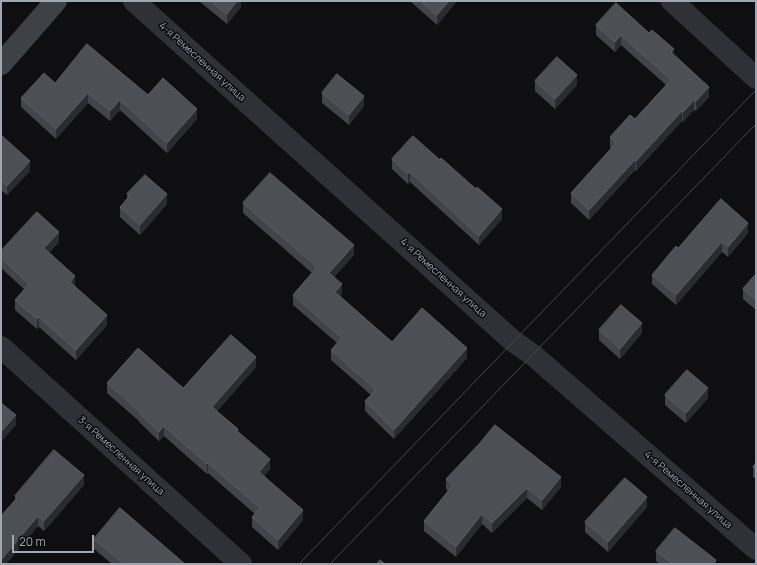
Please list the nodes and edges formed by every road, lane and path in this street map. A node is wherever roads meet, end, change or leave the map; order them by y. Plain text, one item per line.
1 (56, 1) edge
2 (134, 1) edge
3 (672, 1) edge
4 (1, 64) edge
5 (756, 78) edge
6 (1, 347) edge
7 (756, 549) edge
8 (241, 564) edge

1 - 4 main road
2 - 7 street, 4-я Ремесленная улица
3 - 5 street
6 - 8 street, 3-я Ремесленная улица

